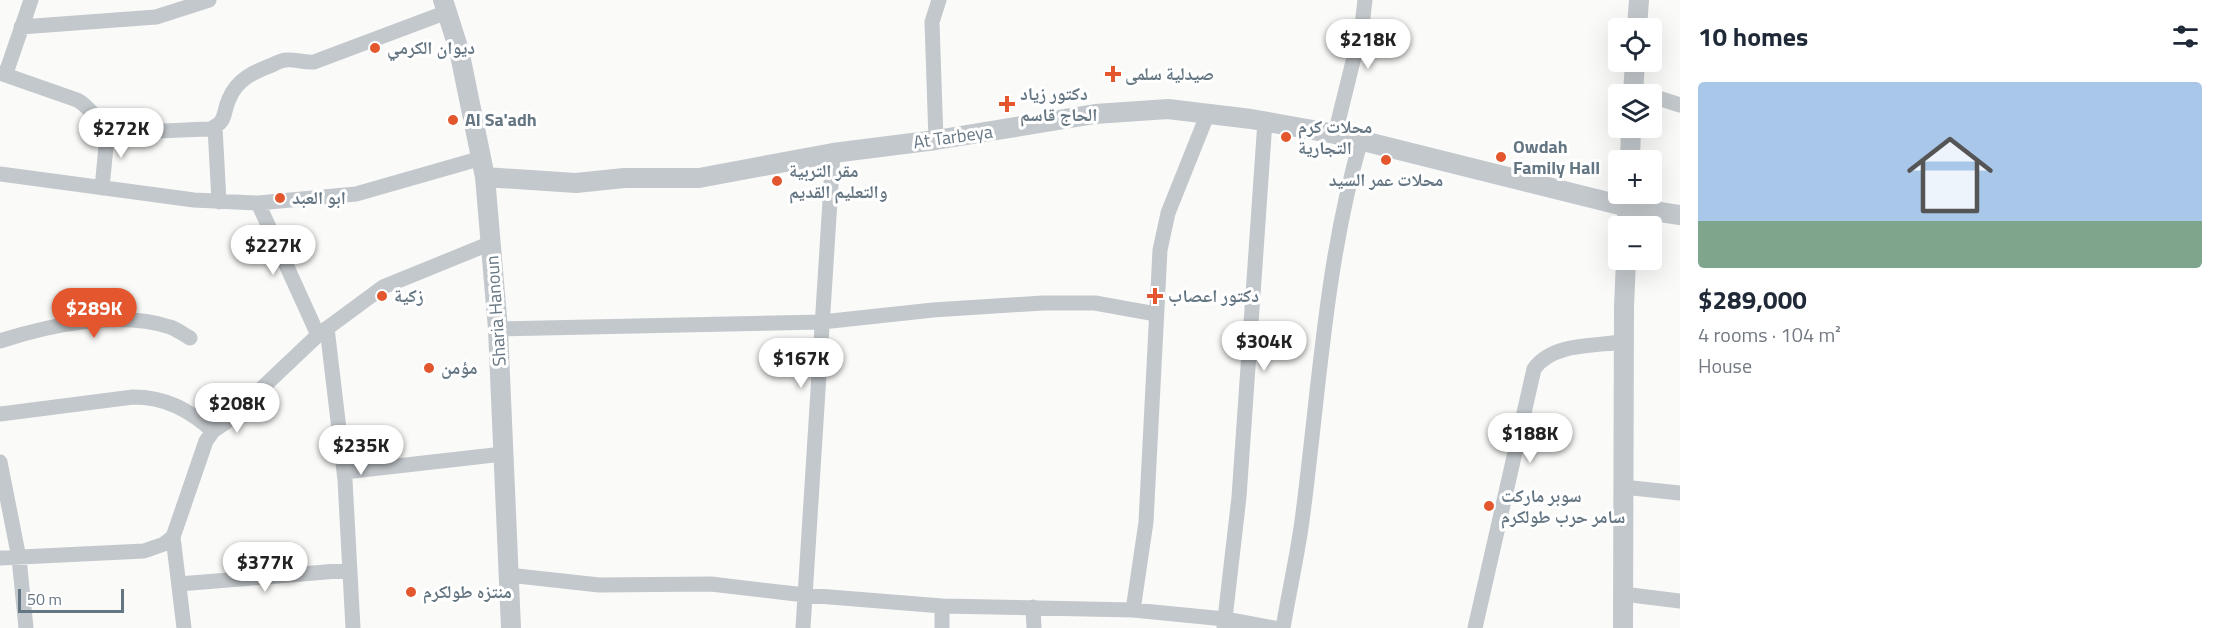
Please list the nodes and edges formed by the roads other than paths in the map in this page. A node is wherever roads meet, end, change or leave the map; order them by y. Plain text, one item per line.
1 (31, 0) edge
2 (209, 0) edge
3 (939, 0) edge
4 (1365, 0) edge
5 (1639, 0) edge
6 (445, 6) edge
7 (1638, 18) edge
8 (21, 27) junction
9 (3, 73) edge
10 (1662, 100) edge
11 (1680, 105) edge
12 (1208, 113) junction
13 (1265, 121) junction
14 (108, 126) junction
15 (215, 127) junction
16 (1335, 134) junction
17 (936, 140) junction
18 (1361, 140) junction
19 (833, 153) junction
20 (483, 168) junction
21 (0, 174) edge
22 (102, 188) junction
23 (219, 202) junction
24 (258, 203) junction
25 (1628, 209) edge
26 (1680, 215) edge
27 (491, 243) junction
28 (1626, 270) edge
29 (1156, 314) junction
30 (822, 322) junction
31 (498, 329) junction
32 (323, 332) junction
33 (190, 338) dead end
34 (0, 341) edge
35 (1623, 342) junction
36 (0, 414) edge
37 (213, 431) junction
38 (503, 454) junction
39 (0, 462) edge
40 (344, 472) junction
41 (1623, 487) junction
42 (1680, 493) edge
43 (173, 537) junction
44 (0, 558) edge
45 (20, 558) junction
46 (350, 570) junction
47 (508, 575) junction
48 (179, 584) junction
49 (1623, 594) junction
50 (805, 595) junction
51 (1680, 601) edge
52 (942, 606) junction
53 (1033, 607) junction
54 (1133, 610) junction
55 (1225, 623) edge
56 (26, 628) edge
57 (184, 628) edge
58 (353, 628) edge
59 (511, 628) edge
60 (803, 628) edge
61 (942, 628) edge
62 (1034, 628) edge
63 (1274, 628) edge
64 (1283, 628) edge
65 (1475, 628) edge
66 (1623, 628) edge

1 - 8 street
2 - 8 street
3 - 17 street
4 - 16 street
5 - 7 street
6 - 15 street
6 - 20 street, Sharia Hanoun
8 - 9 street
9 - 14 street
10 - 11 street
12 - 13 street, At Tarbeya
12 - 17 street, At Tarbeya
12 - 29 street
13 - 16 street, At Tarbeya
13 - 55 street
14 - 15 street
14 - 22 street
15 - 23 street
16 - 18 street, At Tarbeya
17 - 19 street, At Tarbeya
18 - 25 street, At Tarbeya
18 - 64 street
19 - 20 street, At Tarbeya
19 - 30 street
20 - 24 street
20 - 27 street, Sharia Hanoun
21 - 22 street
22 - 23 street
23 - 24 street
24 - 32 street
25 - 26 street, At Tarbeya
27 - 31 street, Sharia Hanoun
27 - 32 street
28 - 35 street
29 - 30 street
29 - 54 street
30 - 31 street
30 - 50 street
31 - 38 street, Sharia Hanoun
32 - 37 street
32 - 40 street
33 - 34 street
35 - 41 street
35 - 65 street
36 - 37 street
37 - 43 street
38 - 40 street
38 - 47 street, Sharia Hanoun
39 - 45 street
40 - 46 street
41 - 42 street
41 - 49 street
43 - 45 street
43 - 48 street
44 - 45 street
45 - 56 street
46 - 48 street
46 - 58 street
47 - 50 street
47 - 59 street, Sharia Hanoun
48 - 57 street
49 - 51 street
49 - 66 street
50 - 52 street
50 - 60 street
52 - 53 street
52 - 61 street
53 - 54 street
53 - 62 street
54 - 55 street
55 - 63 street

